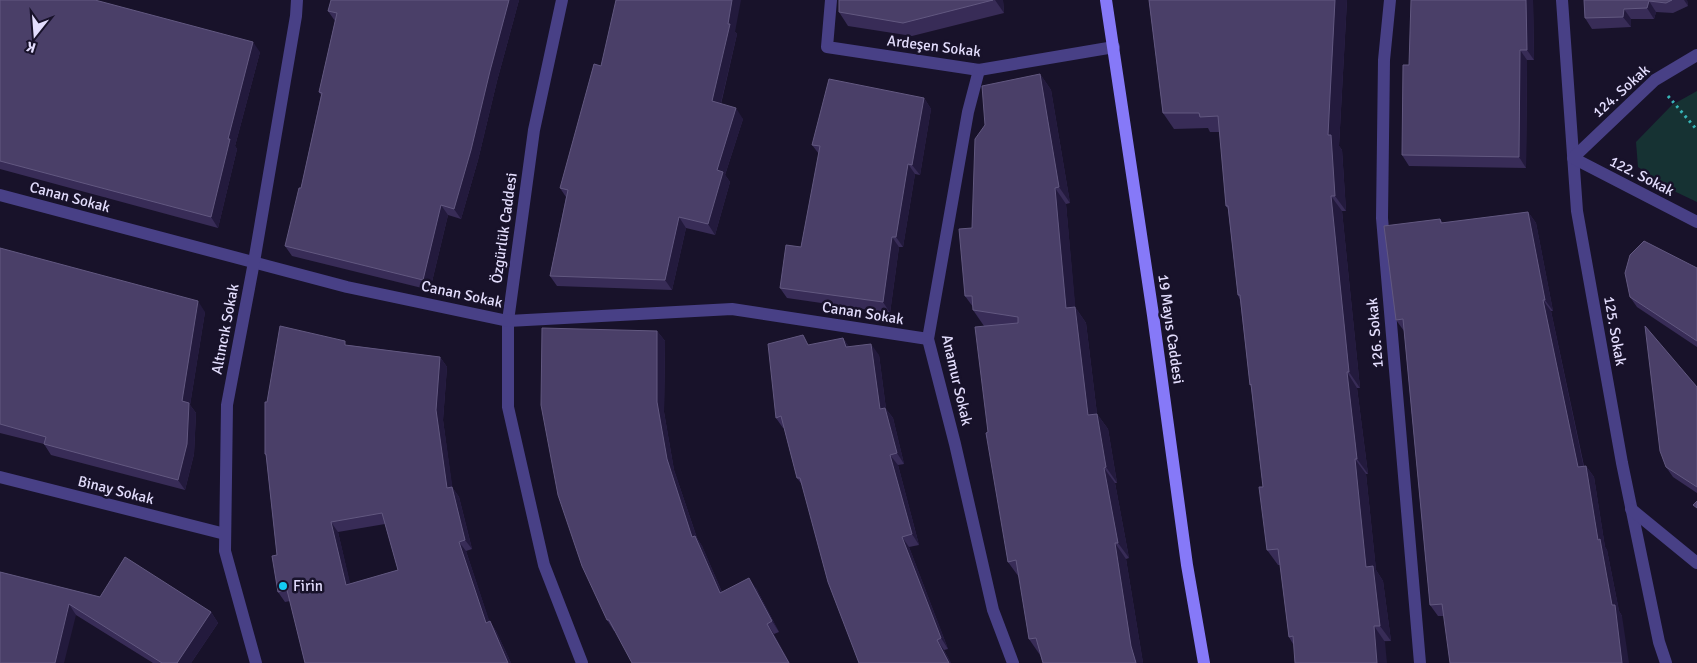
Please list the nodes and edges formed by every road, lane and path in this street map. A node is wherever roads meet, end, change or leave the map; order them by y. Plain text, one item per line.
1 (297, 0) edge
2 (562, 0) edge
3 (831, 0) edge
4 (1106, 0) edge
5 (1390, 0) edge
6 (1562, 0) edge
7 (1114, 48) junction
8 (1697, 55) edge
9 (979, 70) junction
10 (1655, 80) junction
11 (1697, 130) edge
12 (1573, 158) junction
13 (0, 195) edge
14 (1697, 222) edge
15 (254, 262) junction
16 (508, 321) junction
17 (928, 339) junction
18 (0, 477) edge
19 (1631, 509) junction
20 (225, 534) junction
21 (1697, 563) edge
22 (256, 663) edge
23 (582, 663) edge
24 (1013, 663) edge
25 (1204, 663) edge
26 (1420, 663) edge
27 (1666, 663) edge

1 - 15 street, Altıncık Sokak
2 - 16 street, Özgürlük Caddesi
3 - 9 street, Ardeşen Sokak
4 - 7 main road, 19 Mayıs Caddesi
5 - 26 street, 126. Sokak
6 - 12 street, 125. Sokak
7 - 9 street, Ardeşen Sokak
7 - 25 main road, 19 Mayıs Caddesi
8 - 10 street, 124. Sokak
9 - 17 street, Anamur Sokak
10 - 11 path
10 - 12 street, 124. Sokak
12 - 14 street, 122. Sokak
12 - 19 street, 125. Sokak
13 - 15 street, Canan Sokak
15 - 16 street, Canan Sokak
15 - 20 street, Altıncık Sokak
16 - 17 street, Canan Sokak
16 - 23 street, Özgürlük Caddesi
17 - 24 street, Anamur Sokak
18 - 20 street, Binay Sokak
19 - 21 street
19 - 27 street, 125. Sokak
20 - 22 street, Altıncık Sokak

